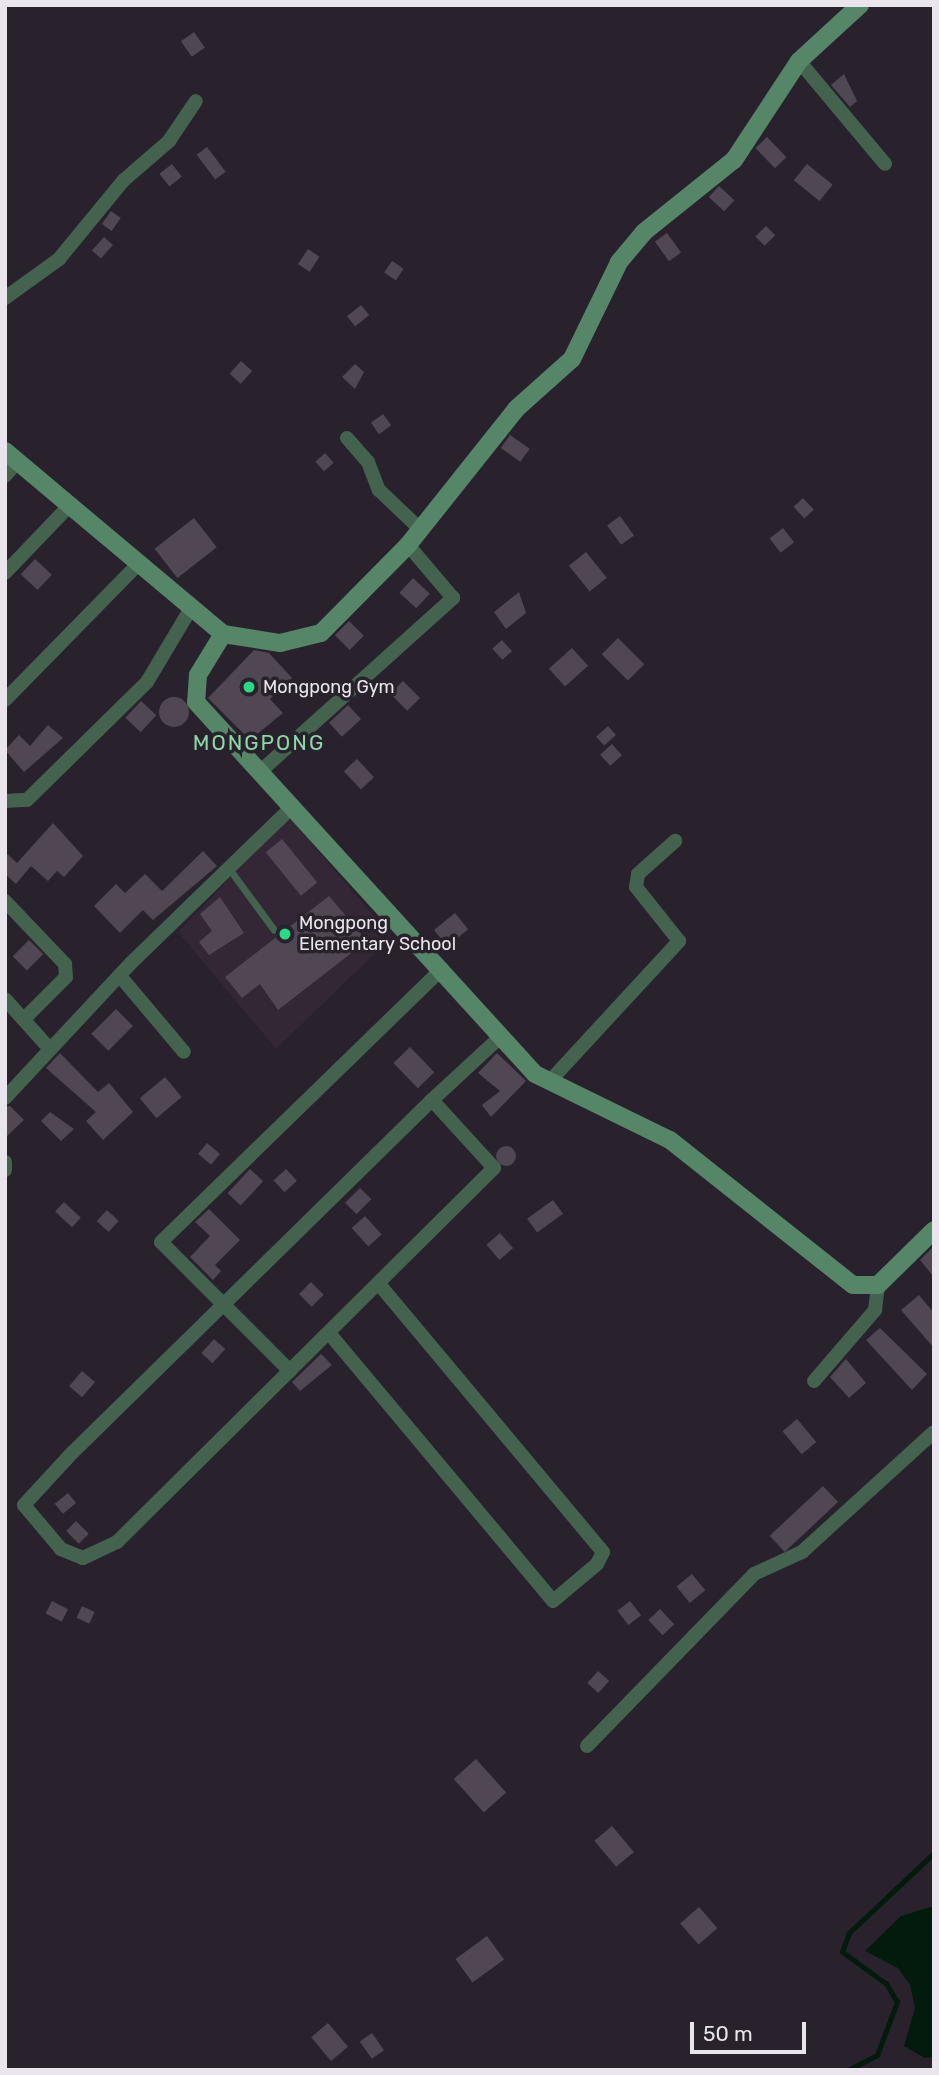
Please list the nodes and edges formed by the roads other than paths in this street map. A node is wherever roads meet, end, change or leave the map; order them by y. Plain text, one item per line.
1 (860, 5) edge
2 (799, 61) junction
3 (196, 102) dead end
4 (885, 164) dead end
5 (5, 298) edge
6 (347, 438) dead end
7 (12, 456) edge
8 (5, 476) edge
9 (70, 505) junction
10 (421, 530) junction
11 (408, 545) junction
12 (139, 563) junction
13 (5, 573) edge
14 (190, 610) junction
15 (222, 634) junction
16 (5, 700) edge
17 (263, 769) junction
18 (5, 801) edge
19 (293, 806) junction
20 (675, 841) dead end
21 (229, 870) junction
22 (5, 901) edge
23 (274, 930) dead end
24 (442, 969) junction
25 (120, 976) junction
26 (5, 999) edge
27 (25, 1018) junction
28 (498, 1039) junction
29 (49, 1048) junction
30 (184, 1052) dead end
31 (549, 1082) junction
32 (5, 1098) edge
33 (432, 1100) junction
34 (5, 1162) edge
35 (5, 1170) edge
36 (934, 1230) edge
37 (379, 1284) junction
38 (878, 1285) junction
39 (223, 1307) junction
40 (329, 1333) junction
41 (290, 1371) junction
42 (814, 1381) dead end
43 (934, 1432) edge
44 (587, 1746) dead end

1 - 2 street
2 - 4 street
2 - 10 street
3 - 5 street
6 - 10 street
7 - 8 street
7 - 9 street
9 - 12 street
9 - 13 street
10 - 11 street
11 - 15 street
11 - 17 street
12 - 14 street
12 - 16 street
14 - 15 street
14 - 18 street
15 - 17 street
17 - 19 street
19 - 21 street
19 - 24 street
20 - 31 street
21 - 23 lane
21 - 25 street
22 - 27 street
24 - 28 street
24 - 39 street
25 - 29 street
25 - 30 street
26 - 27 street
27 - 29 street
28 - 31 street
28 - 33 street
29 - 32 street
31 - 38 street
33 - 37 street
33 - 39 street
34 - 35 street
36 - 38 street
37 - 40 street
37 - 40 street
38 - 42 street
39 - 41 street
39 - 41 street
40 - 41 street
43 - 44 street

